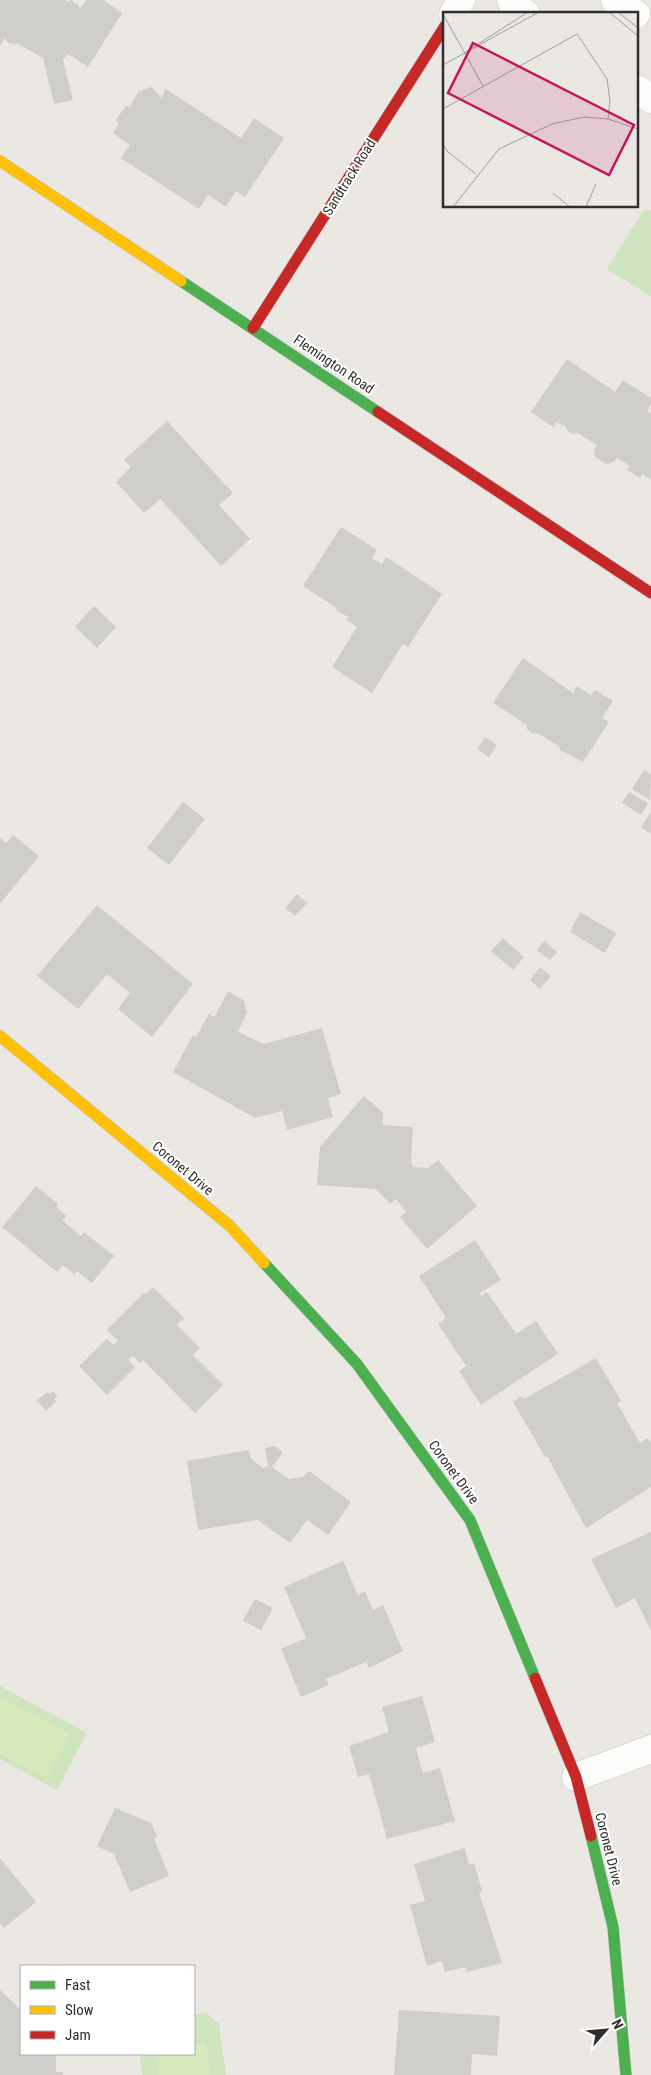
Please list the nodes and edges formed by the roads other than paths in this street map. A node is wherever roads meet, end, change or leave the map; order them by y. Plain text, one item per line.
1 (461, 0) edge
2 (511, 0) edge
3 (615, 0) edge
4 (454, 12) edge
5 (523, 12) edge
6 (634, 12) edge
7 (638, 15) edge
8 (651, 23) edge
9 (443, 29) edge
10 (638, 90) edge
11 (651, 99) edge
12 (0, 161) edge
13 (253, 328) junction
14 (651, 593) edge
15 (0, 1036) edge
16 (651, 1750) edge
17 (576, 1777) junction
18 (626, 2075) edge

1 - 4 street
2 - 5 street
3 - 6 street
7 - 8 street
9 - 13 street, Sandtrack Road
10 - 11 street
12 - 13 street, Flemington Road
13 - 14 street, Flemington Road
15 - 17 street, Coronet Drive
16 - 17 street
17 - 18 street, Coronet Drive

